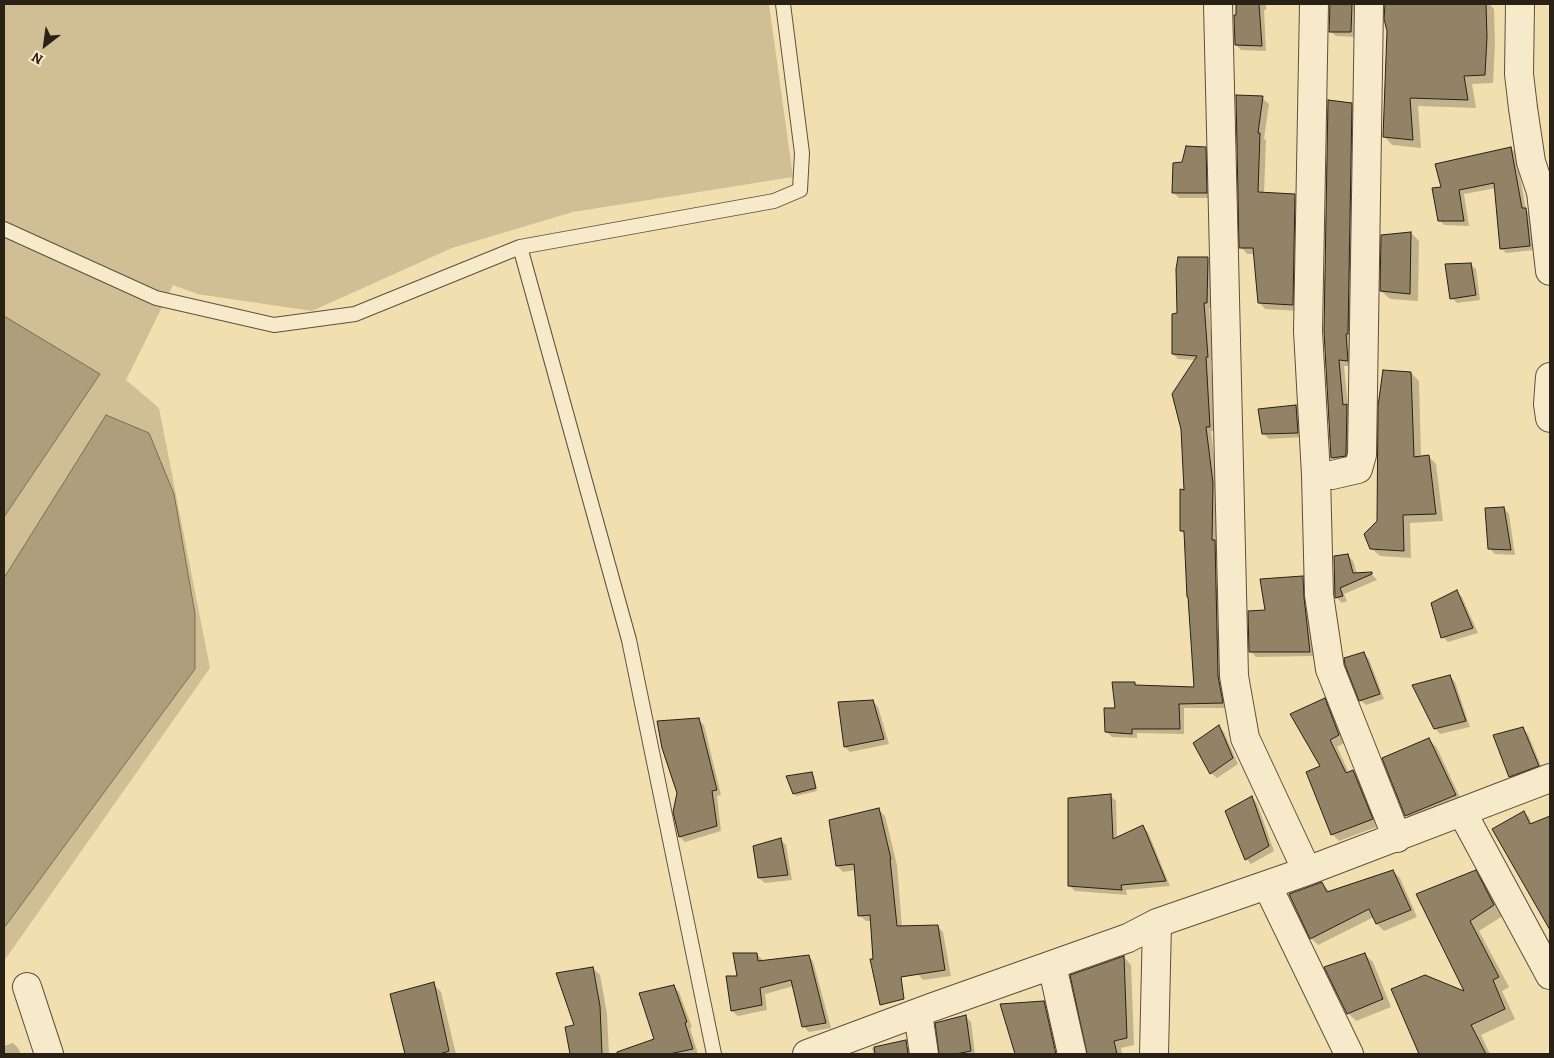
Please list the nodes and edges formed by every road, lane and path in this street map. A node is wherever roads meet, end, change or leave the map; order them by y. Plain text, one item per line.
1 (783, 4) edge
2 (1218, 4) edge
3 (1314, 4) edge
4 (1369, 4) edge
5 (1520, 4) edge
6 (4, 229) edge
7 (520, 247) junction
8 (1550, 271) edge
9 (1550, 377) edge
10 (1550, 418) edge
11 (1316, 475) junction
12 (1550, 778) edge
13 (1462, 812) junction
14 (1397, 838) junction
15 (1307, 871) junction
16 (1267, 885) junction
17 (1157, 924) junction
18 (1052, 965) junction
19 (1550, 975) edge
20 (27, 987) dead end
21 (918, 1013) junction
22 (49, 1054) edge
23 (714, 1054) edge
24 (807, 1054) edge
25 (924, 1054) edge
26 (1072, 1054) edge
27 (1154, 1054) edge
28 (1349, 1054) edge

1 - 7 lane
2 - 15 street
3 - 11 street
4 - 11 street
5 - 8 street
6 - 7 lane
7 - 23 lane
9 - 10 street
11 - 14 street
12 - 13 street
13 - 14 street
13 - 19 street
14 - 15 street
15 - 16 street
16 - 17 street
16 - 28 street
17 - 18 street
17 - 27 street
18 - 21 street
18 - 26 street
20 - 22 street
21 - 24 street
21 - 25 street

